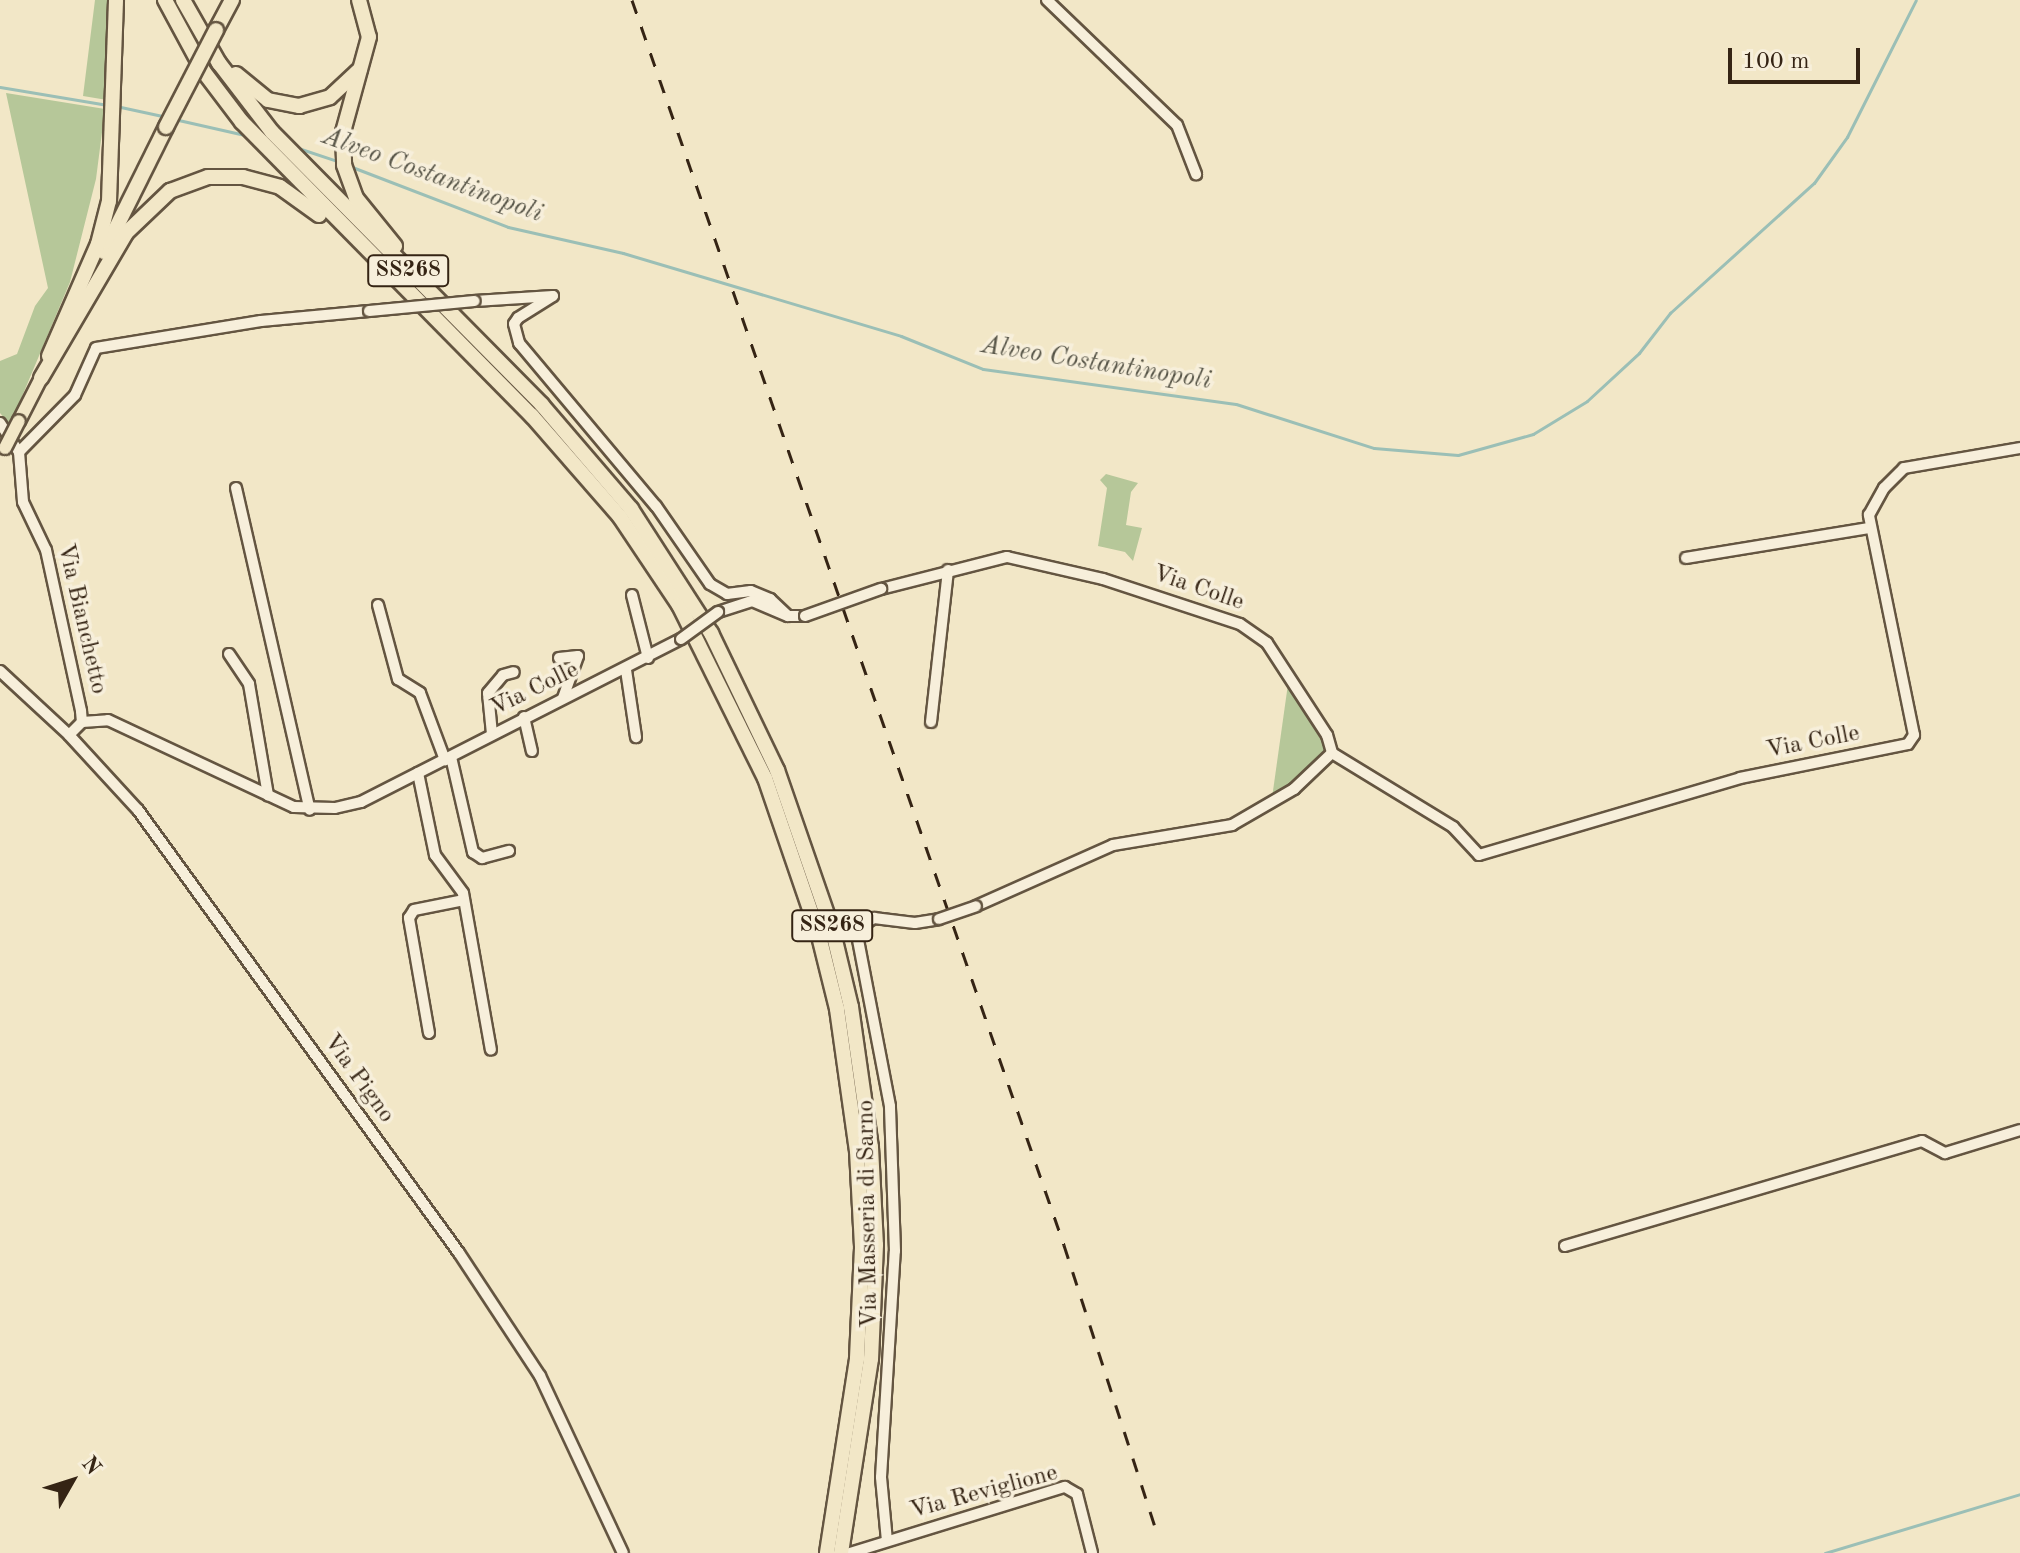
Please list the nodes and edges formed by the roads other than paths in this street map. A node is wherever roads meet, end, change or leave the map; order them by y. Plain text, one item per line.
1 (116, 0) edge
2 (165, 0) edge
3 (183, 0) edge
4 (192, 0) edge
5 (232, 0) edge
6 (359, 0) edge
7 (1047, 0) edge
8 (362, 66) junction
9 (1196, 174) dead end
10 (451, 314) junction
11 (458, 341) junction
12 (41, 378) junction
13 (0, 423) edge
14 (2020, 448) edge
15 (2, 452) edge
16 (19, 452) junction
17 (236, 488) dead end
18 (1869, 528) junction
19 (1686, 558) dead end
20 (948, 570) junction
21 (632, 595) dead end
22 (378, 605) dead end
23 (788, 616) junction
24 (229, 654) dead end
25 (559, 658) dead end
26 (648, 658) junction
27 (626, 670) junction
28 (0, 671) edge
29 (514, 672) dead end
30 (563, 698) junction
31 (524, 717) junction
32 (82, 722) junction
33 (931, 722) dead end
34 (492, 734) junction
35 (69, 735) junction
36 (636, 737) dead end
37 (532, 751) dead end
38 (1332, 753) junction
39 (448, 758) junction
40 (418, 773) junction
41 (268, 795) junction
42 (310, 810) junction
43 (509, 851) dead end
44 (464, 900) junction
45 (429, 1033) dead end
46 (491, 1050) dead end
47 (2020, 1130) edge
48 (1565, 1246) dead end
49 (887, 1541) junction
50 (849, 1552) edge
51 (623, 1553) edge
52 (827, 1553) edge
53 (1092, 1553) edge

1 - 12 highway
2 - 11 highway, SS268
3 - 10 highway, SS268
4 - 8 highway
5 - 12 highway, bridge
6 - 8 highway
7 - 9 street
8 - 10 highway
10 - 50 highway, SS268
11 - 12 highway
11 - 52 highway, SS268
12 - 15 main road, bridge
13 - 16 street, Via Bianchetto
14 - 18 street
16 - 23 street, bridge
16 - 32 street, Via Bianchetto
17 - 42 street
18 - 19 street
18 - 38 street, Via Colle
20 - 23 street, Via Colle, bridge
20 - 33 street
20 - 38 street, Via Colle
21 - 26 street
22 - 39 street
23 - 26 street, Via Colle, bridge
24 - 41 street
25 - 30 street
26 - 27 street, Via Colle
27 - 30 street, Via Colle
27 - 36 street
28 - 35 street, Via Pigno
29 - 34 street
30 - 31 street, Via Colle
31 - 34 street, Via Colle
31 - 37 street
32 - 35 street, Via Bianchetto
32 - 41 street, Via Colle
34 - 39 street, Via Colle
35 - 51 street, Via Pigno
38 - 49 street, Via Masseria di Sarno, bridge
39 - 40 street, Via Colle
39 - 43 street
40 - 42 street, Via Colle
40 - 44 street
41 - 42 street, Via Colle
44 - 45 street
44 - 46 street
47 - 48 street
49 - 50 street, Via Reviglione
49 - 53 street, Via Reviglione

